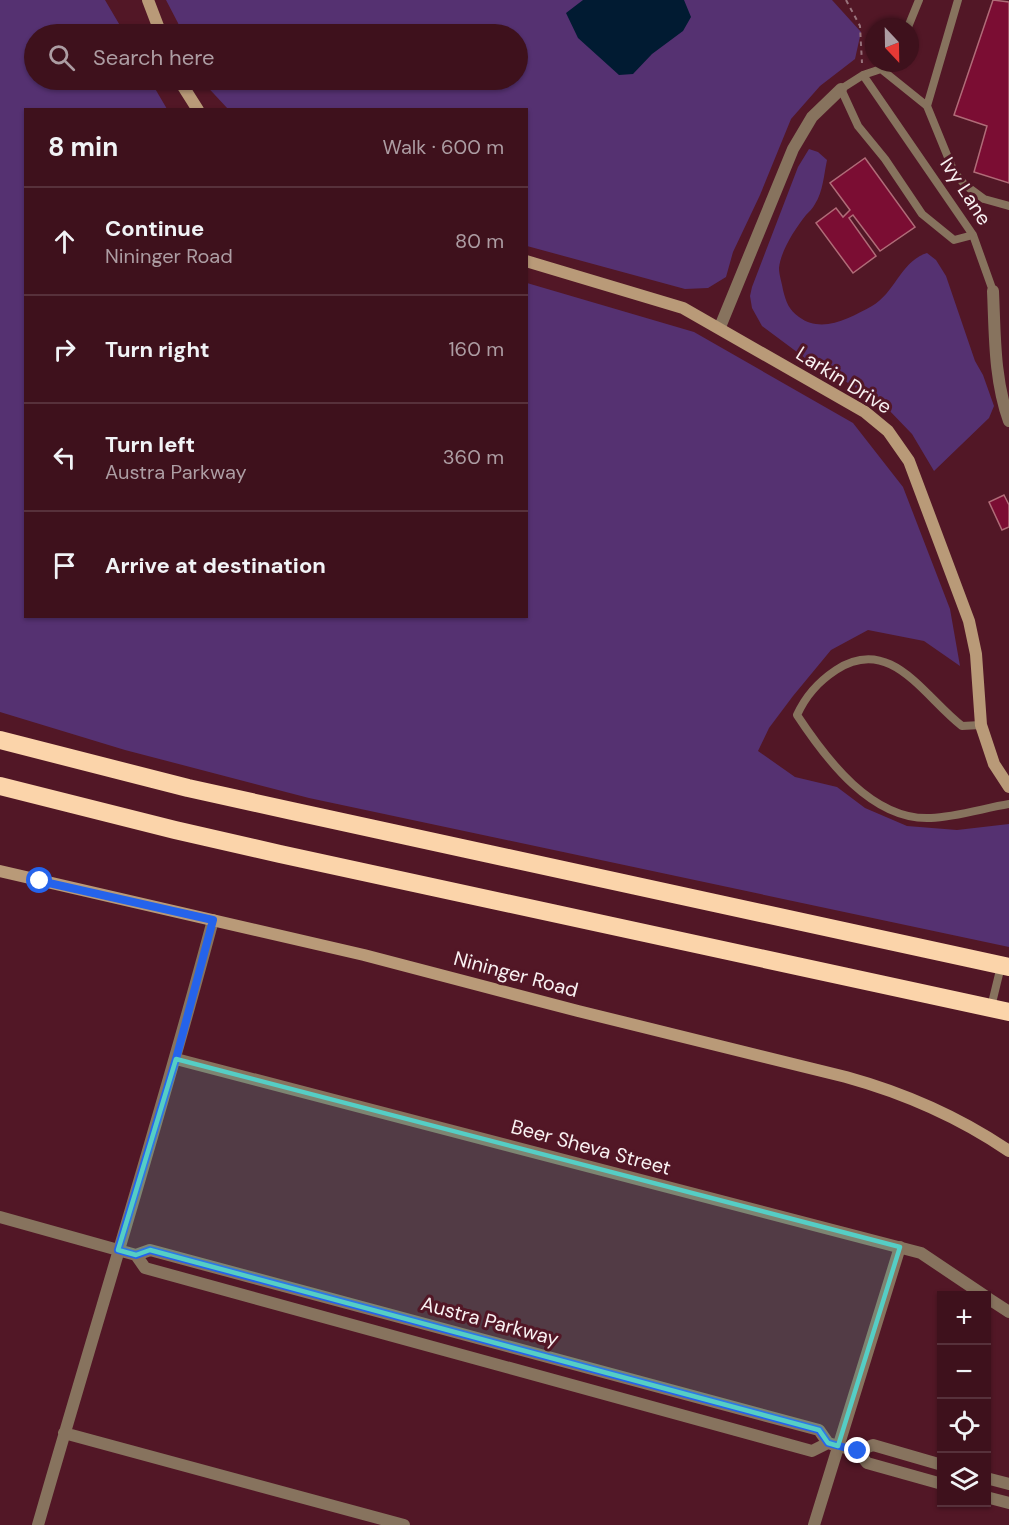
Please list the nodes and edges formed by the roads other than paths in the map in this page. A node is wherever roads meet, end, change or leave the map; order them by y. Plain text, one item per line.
1 (148, 0) edge
2 (919, 0) edge
3 (958, 0) edge
4 (912, 18) edge
5 (157, 24) edge
6 (870, 72) edge
7 (890, 72) edge
8 (863, 75) junction
9 (841, 89) junction
10 (185, 90) edge
11 (927, 106) junction
12 (197, 108) edge
13 (1009, 206) edge
14 (973, 235) junction
15 (528, 262) edge
16 (993, 291) joint
17 (720, 327) junction
18 (1009, 421) edge
19 (981, 725) junction
20 (0, 740) edge
21 (0, 786) edge
22 (1009, 787) edge
23 (1009, 804) edge
24 (0, 870) edge
25 (213, 920) junction
26 (1005, 966) edge
27 (1000, 1010) edge
28 (176, 1059) junction
29 (1009, 1151) edge
30 (0, 1217) edge
31 (900, 1247) junction
32 (118, 1250) junction
33 (136, 1255) junction
34 (978, 1291) edge
35 (991, 1299) edge
36 (1009, 1312) edge
37 (64, 1433) junction
38 (833, 1445) junction
39 (858, 1451) junction
40 (937, 1464) edge
41 (991, 1479) edge
42 (937, 1483) edge
43 (1009, 1484) edge
44 (991, 1498) edge
45 (1009, 1503) edge
46 (38, 1525) edge
47 (404, 1525) edge
48 (814, 1525) edge

1 - 5 street
2 - 4 lane
3 - 11 lane
6 - 8 lane
7 - 11 lane
8 - 9 lane
8 - 14 lane, Ivy Lane
9 - 14 lane
9 - 17 street
10 - 12 street
11 - 13 lane
14 - 16 lane, Ivy Lane
15 - 17 street, Larkin Drive
16 - 18 street, Ivy Lane
17 - 19 street, Larkin Drive
19 - 22 street, Larkin Drive
19 - 23 lane
20 - 26 highway
21 - 27 highway
24 - 25 street, Nininger Road
25 - 28 street
25 - 29 street, Nininger Road
26 - 27 lane
28 - 31 street, Beer Sheva Street
28 - 32 street
30 - 32 street, Austra Parkway
31 - 34 street, Beer Sheva Street
31 - 38 street
32 - 33 street, Austra Parkway
32 - 37 street
33 - 38 street, Austra Parkway
33 - 38 street, Austra Parkway
35 - 36 street, Beer Sheva Street
37 - 46 street
37 - 47 street
38 - 39 street, Austra Parkway
38 - 48 street
39 - 40 street, Austra Parkway
39 - 42 street, Austra Parkway
41 - 43 street
44 - 45 street

